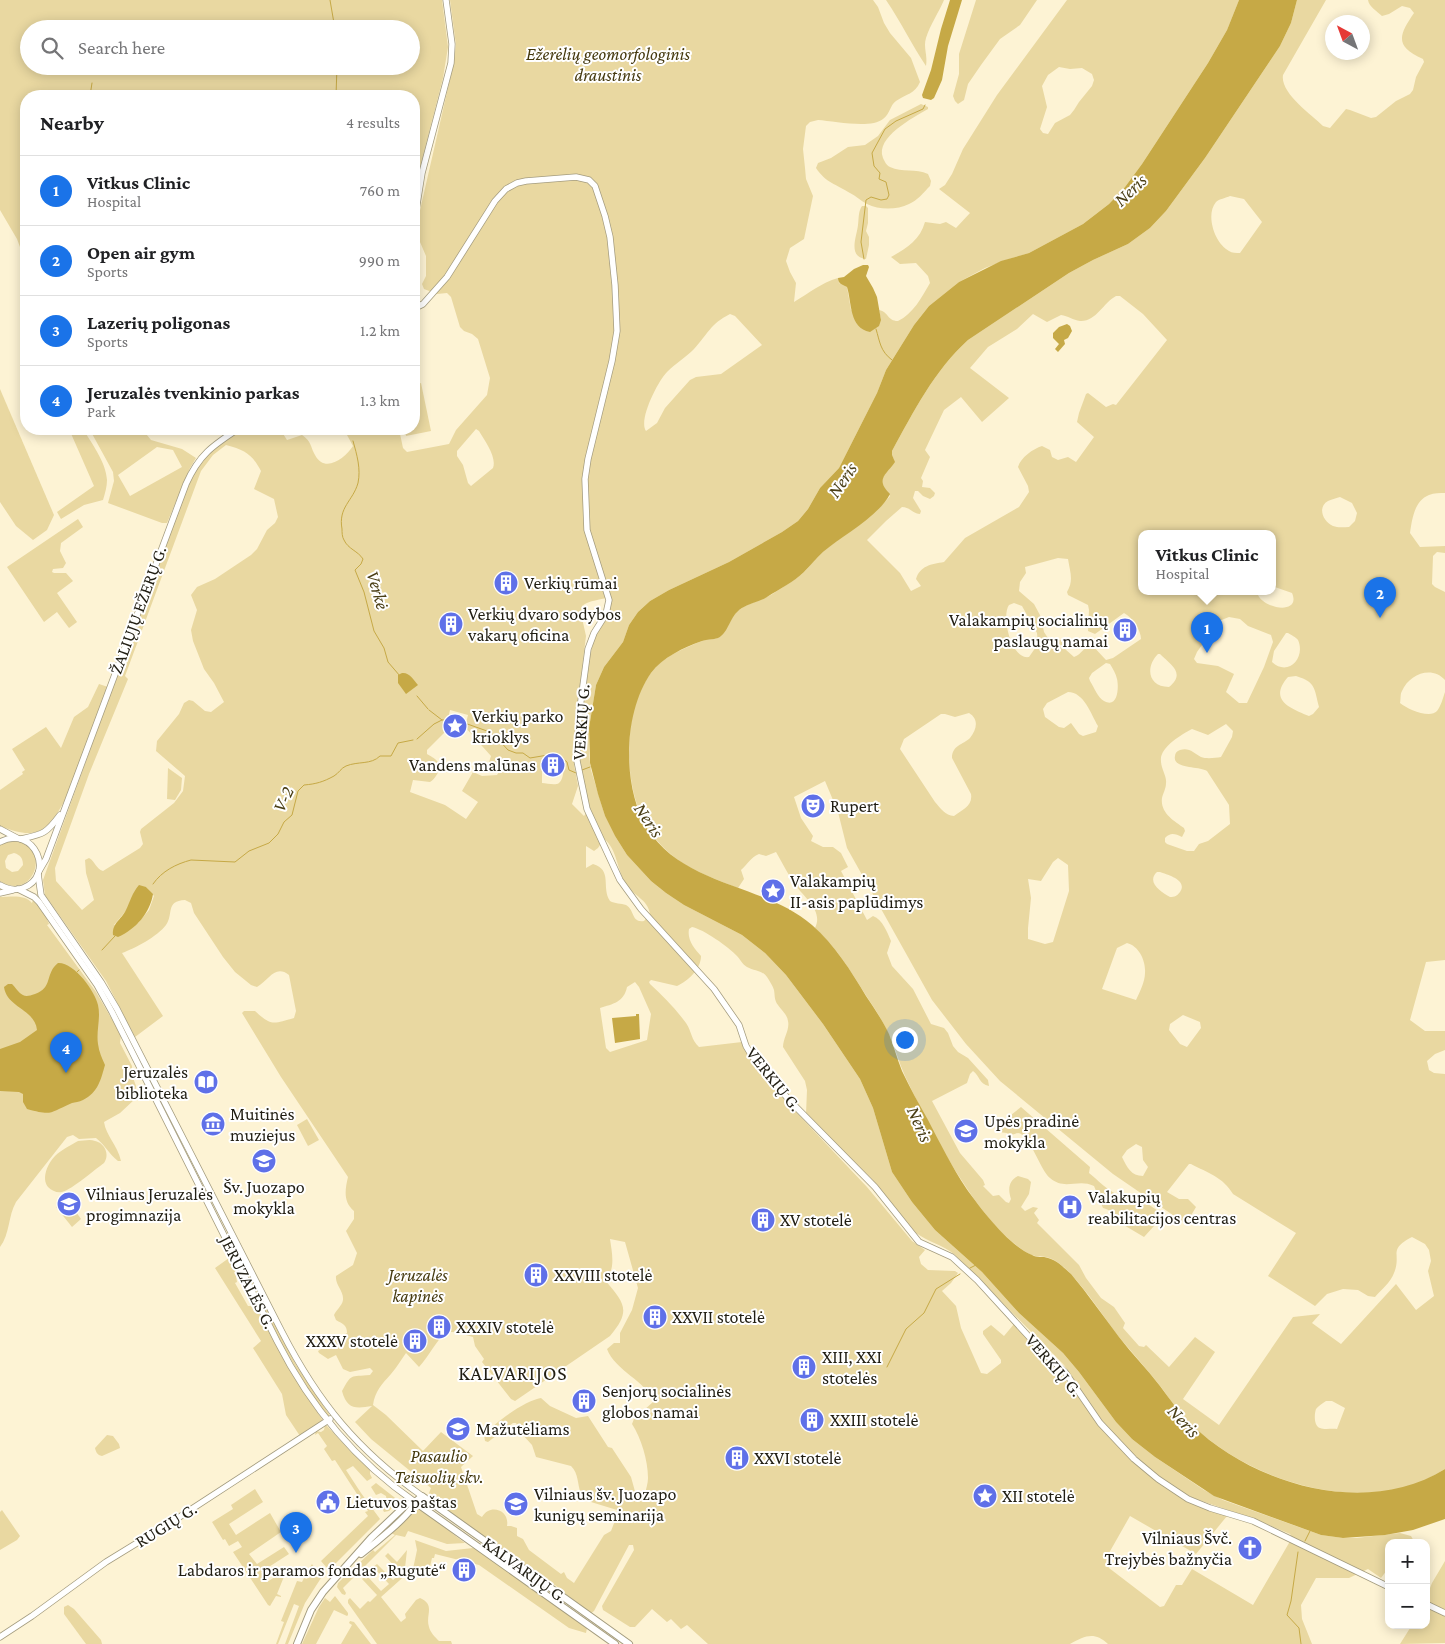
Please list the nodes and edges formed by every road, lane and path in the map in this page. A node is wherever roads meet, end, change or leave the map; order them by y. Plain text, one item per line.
1 (446, 0) edge
2 (420, 186) edge
3 (420, 306) edge
4 (229, 435) edge
5 (64, 809) junction
6 (0, 829) edge
7 (19, 839) junction
8 (0, 842) edge
9 (38, 872) junction
10 (0, 885) edge
11 (16, 889) junction
12 (0, 893) edge
13 (239, 1248) junction
14 (232, 1252) junction
15 (334, 1416) junction
16 (327, 1421) junction
17 (422, 1496) junction
18 (415, 1502) junction
19 (1385, 1585) edge
20 (1430, 1606) edge
21 (1445, 1612) edge
22 (597, 1621) junction
23 (593, 1627) junction
24 (0, 1637) edge
25 (297, 1644) edge
26 (615, 1644) edge
27 (629, 1644) edge

1 - 2 main road
3 - 19 main road, VERKIŲ G.
4 - 5 main road, ŽALIŲJŲ EŽERŲ G.
5 - 7 main road, ŽALIŲJŲ EŽERŲ G.
5 - 9 main road, ŽALIŲJŲ EŽERŲ G.
6 - 7 main road, JERUZALĖS G.
7 - 8 main road, ŽALIŲJŲ EŽERŲ G.
7 - 9 main road, JERUZALĖS G.
9 - 11 main road
9 - 13 main road, JERUZALĖS G.
10 - 11 main road, JERUZALĖS G.
11 - 12 main road
11 - 14 main road, JERUZALĖS G.
13 - 14 main road
13 - 15 main road, JERUZALĖS G.
14 - 16 main road, JERUZALĖS G.
15 - 16 main road, RUGIŲ G.
15 - 17 main road, JERUZALĖS G.
16 - 18 main road, JERUZALĖS G.
16 - 24 main road, RUGIŲ G.
17 - 18 main road
17 - 22 main road, KALVARIJŲ G.
18 - 23 main road, KALVARIJŲ G.
18 - 25 main road
20 - 21 main road
22 - 23 main road
22 - 27 main road, KALVARIJŲ G.
23 - 26 main road, KALVARIJŲ G.

